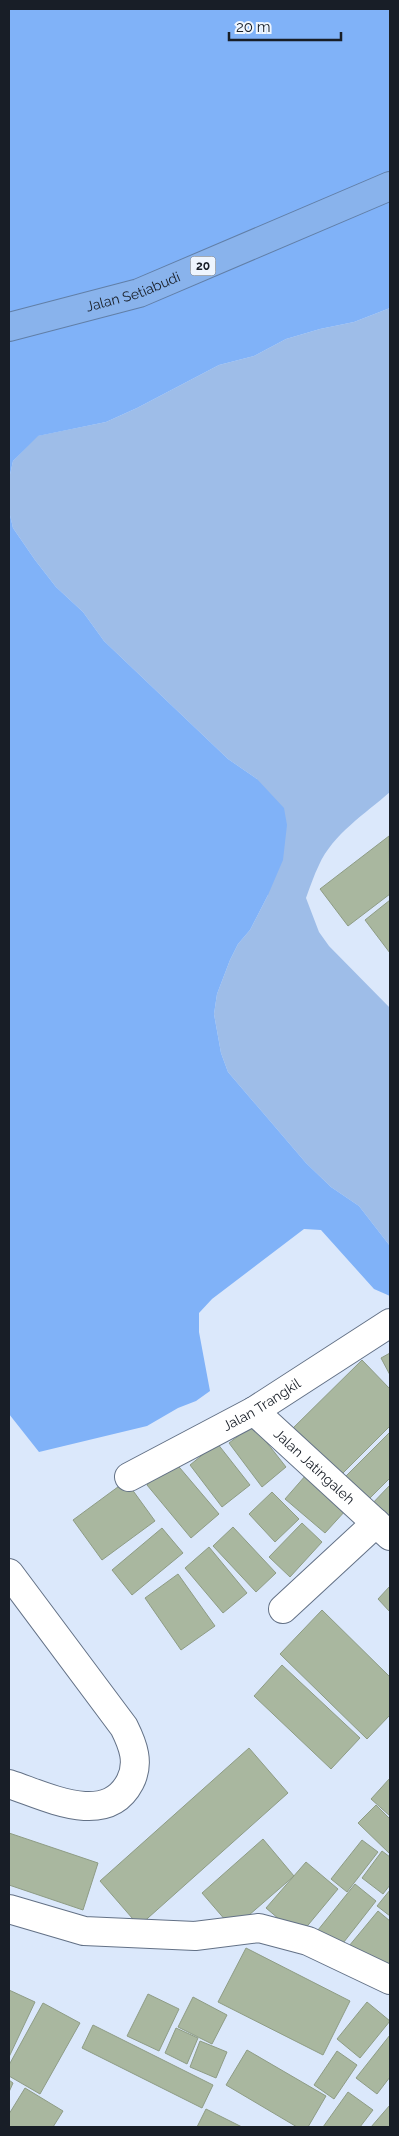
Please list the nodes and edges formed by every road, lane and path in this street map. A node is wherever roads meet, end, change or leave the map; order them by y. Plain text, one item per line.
1 (390, 186) edge
2 (9, 326) edge
3 (390, 1323) edge
4 (254, 1411) junction
5 (129, 1476) dead end
6 (383, 1529) edge
7 (9, 1573) edge
8 (283, 1610) dead end
9 (9, 1784) edge
10 (9, 1909) edge
11 (390, 1980) edge

1 - 2 highway, Jalan Setiabudi / 20
3 - 4 street, Jalan Trangkil
4 - 5 street, Jalan Trangkil
4 - 6 street, Jalan Jatingaleh
6 - 8 street, Jalan Jatingaleh
7 - 9 street
10 - 11 street

